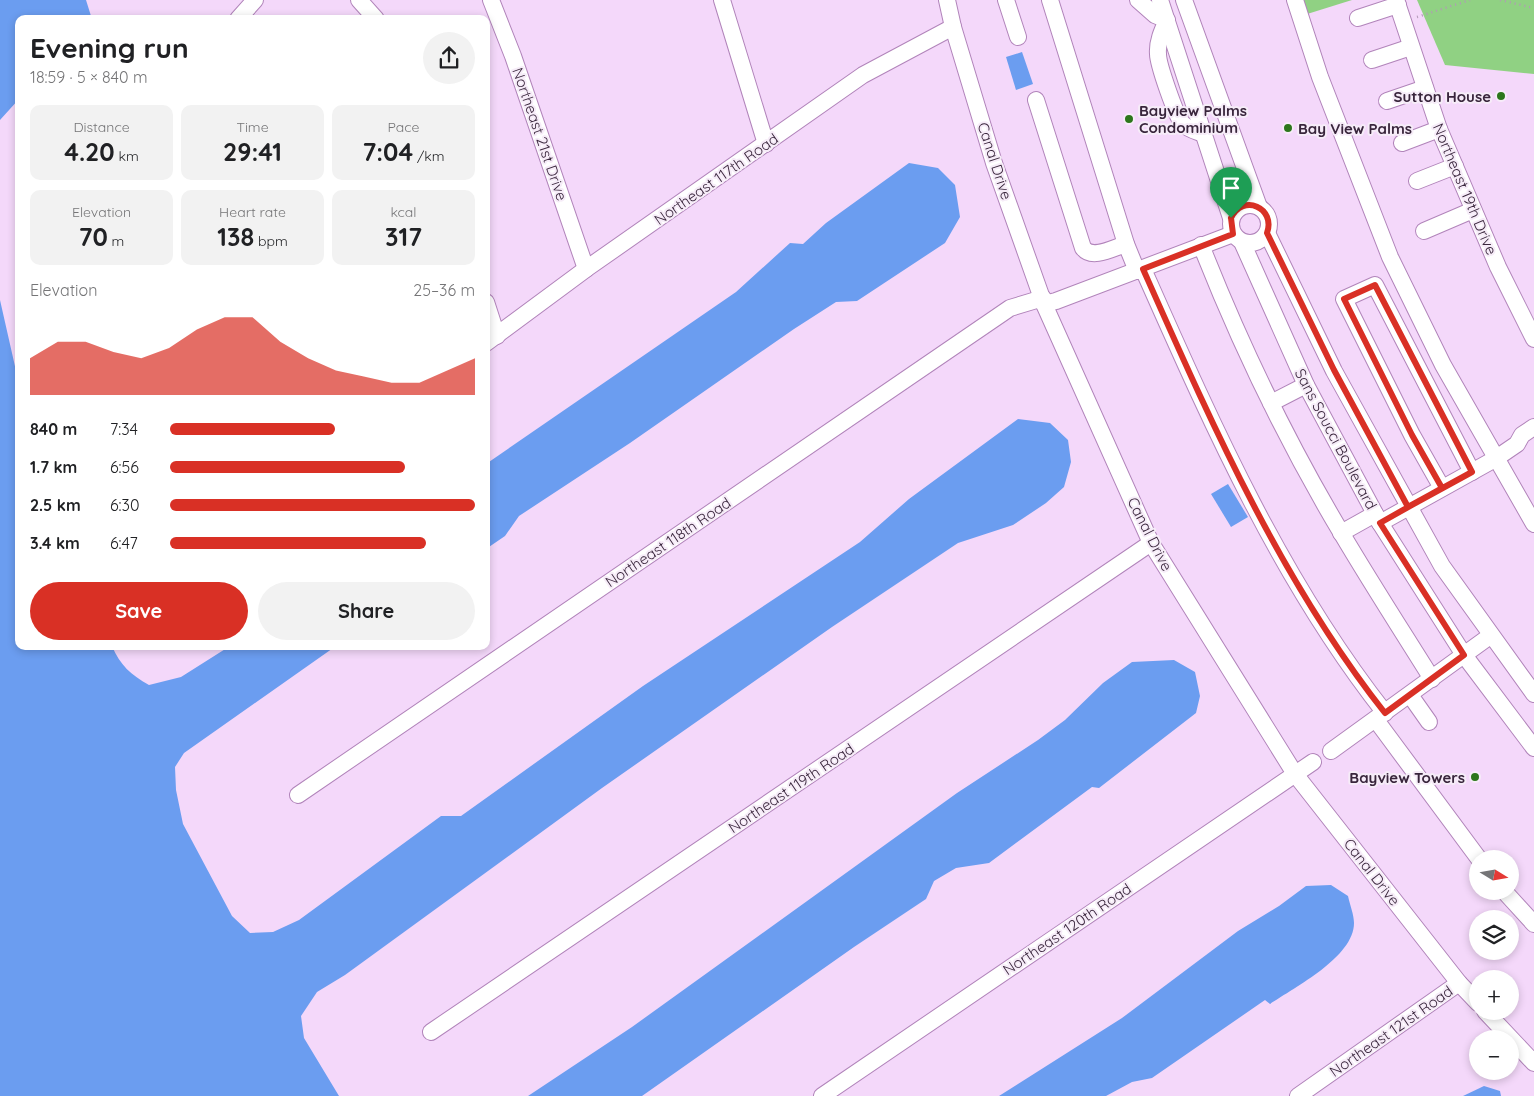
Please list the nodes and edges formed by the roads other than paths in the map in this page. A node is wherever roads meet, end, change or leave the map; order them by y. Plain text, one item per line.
1 (255, 0) edge
2 (359, 0) edge
3 (491, 0) edge
4 (722, 0) edge
5 (948, 0) edge
6 (1006, 0) edge
7 (1050, 0) edge
8 (1138, 0) edge
9 (1160, 0) edge
10 (1184, 0) edge
11 (1295, 0) edge
12 (1397, 3) edge
13 (242, 15) edge
14 (372, 15) edge
15 (1358, 18) dead end
16 (1166, 20) junction
17 (953, 27) junction
18 (1018, 37) dead end
19 (1410, 46) junction
20 (1372, 60) dead end
21 (1424, 88) junction
22 (1036, 100) dead end
23 (1387, 101) dead end
24 (1439, 129) junction
25 (1402, 143) dead end
26 (766, 144) junction
27 (1454, 166) junction
28 (1417, 181) dead end
29 (1259, 207) junction
30 (1473, 210) junction
31 (1236, 231) junction
32 (1424, 231) dead end
33 (1267, 233) junction
34 (1126, 244) junction
35 (1201, 245) junction
36 (586, 269) junction
37 (1140, 270) junction
38 (1044, 301) junction
39 (492, 339) edge
40 (1534, 339) edge
41 (1306, 385) junction
42 (1271, 403) junction
43 (1534, 427) edge
44 (1534, 440) edge
45 (1517, 444) junction
46 (1495, 459) junction
47 (1472, 472) junction
48 (1442, 488) junction
49 (1408, 507) junction
50 (1377, 519) junction
51 (1534, 524) edge
52 (1341, 533) junction
53 (1151, 543) junction
54 (1490, 636) junction
55 (1464, 655) junction
56 (1432, 679) junction
57 (1534, 694) edge
58 (1410, 695) junction
59 (1381, 716) junction
60 (1429, 722) dead end
61 (1534, 748) edge
62 (1331, 751) dead end
63 (1313, 762) dead end
64 (1295, 774) junction
65 (298, 794) dead end
66 (1472, 850) edge
67 (1512, 900) edge
68 (1534, 924) edge
69 (1459, 983) junction
70 (1469, 994) edge
71 (1493, 1020) edge
72 (431, 1032) dead end
73 (1534, 1063) edge
74 (822, 1096) edge
75 (1298, 1096) edge

1 - 13 street
2 - 14 street
3 - 36 street, Northeast 21st Drive
4 - 26 street
5 - 17 street, Canal Drive
6 - 18 street
7 - 34 street
8 - 16 street
9 - 16 street, Sans Soucci Boulevard
10 - 29 street
11 - 46 street
12 - 15 street
12 - 19 street, Northeast 19th Drive
16 - 31 street, Sans Soucci Boulevard
17 - 26 street, Northeast 117th Road
17 - 38 street, Canal Drive
19 - 20 street
19 - 21 street, Northeast 19th Drive
21 - 23 street
21 - 24 street, Northeast 19th Drive
22 - 34 street
24 - 25 street
24 - 27 street, Northeast 19th Drive
26 - 36 street, Northeast 117th Road
27 - 28 street
27 - 30 street, Northeast 19th Drive
29 - 31 street
29 - 33 street
30 - 32 street
30 - 40 street, Northeast 19th Drive
31 - 33 street
31 - 35 street, Northeast 118th Road
31 - 41 street, Sans Soucci Boulevard
33 - 49 street, Sans Soucci Boulevard
34 - 37 street
35 - 37 street, Northeast 118th Road
35 - 42 street
36 - 39 street, Northeast 117th Road
37 - 38 street, Northeast 118th Road
37 - 59 street
38 - 53 street, Canal Drive
38 - 65 street, Northeast 118th Road
41 - 42 street
41 - 50 street, Sans Soucci Boulevard
42 - 52 street
43 - 45 street
44 - 45 street
45 - 46 street
46 - 47 street
46 - 51 street
47 - 48 street
47 - 48 street
48 - 49 street
49 - 50 street
49 - 54 street, Sans Soucci Boulevard
50 - 52 street
50 - 55 street, Sans Soucci Boulevard
52 - 56 street
53 - 64 street, Canal Drive
53 - 72 street, Northeast 119th Road
54 - 55 street
54 - 57 street, Sans Soucci Boulevard
55 - 56 street
55 - 61 street, Sans Soucci Boulevard
56 - 58 street
58 - 59 street
58 - 60 street
59 - 62 street
59 - 66 street
63 - 64 street, Northeast 120th Road
64 - 69 street, Canal Drive
64 - 74 street, Northeast 120th Road
67 - 68 street
69 - 70 street, Canal Drive
69 - 75 street, Northeast 121st Road
71 - 73 street

